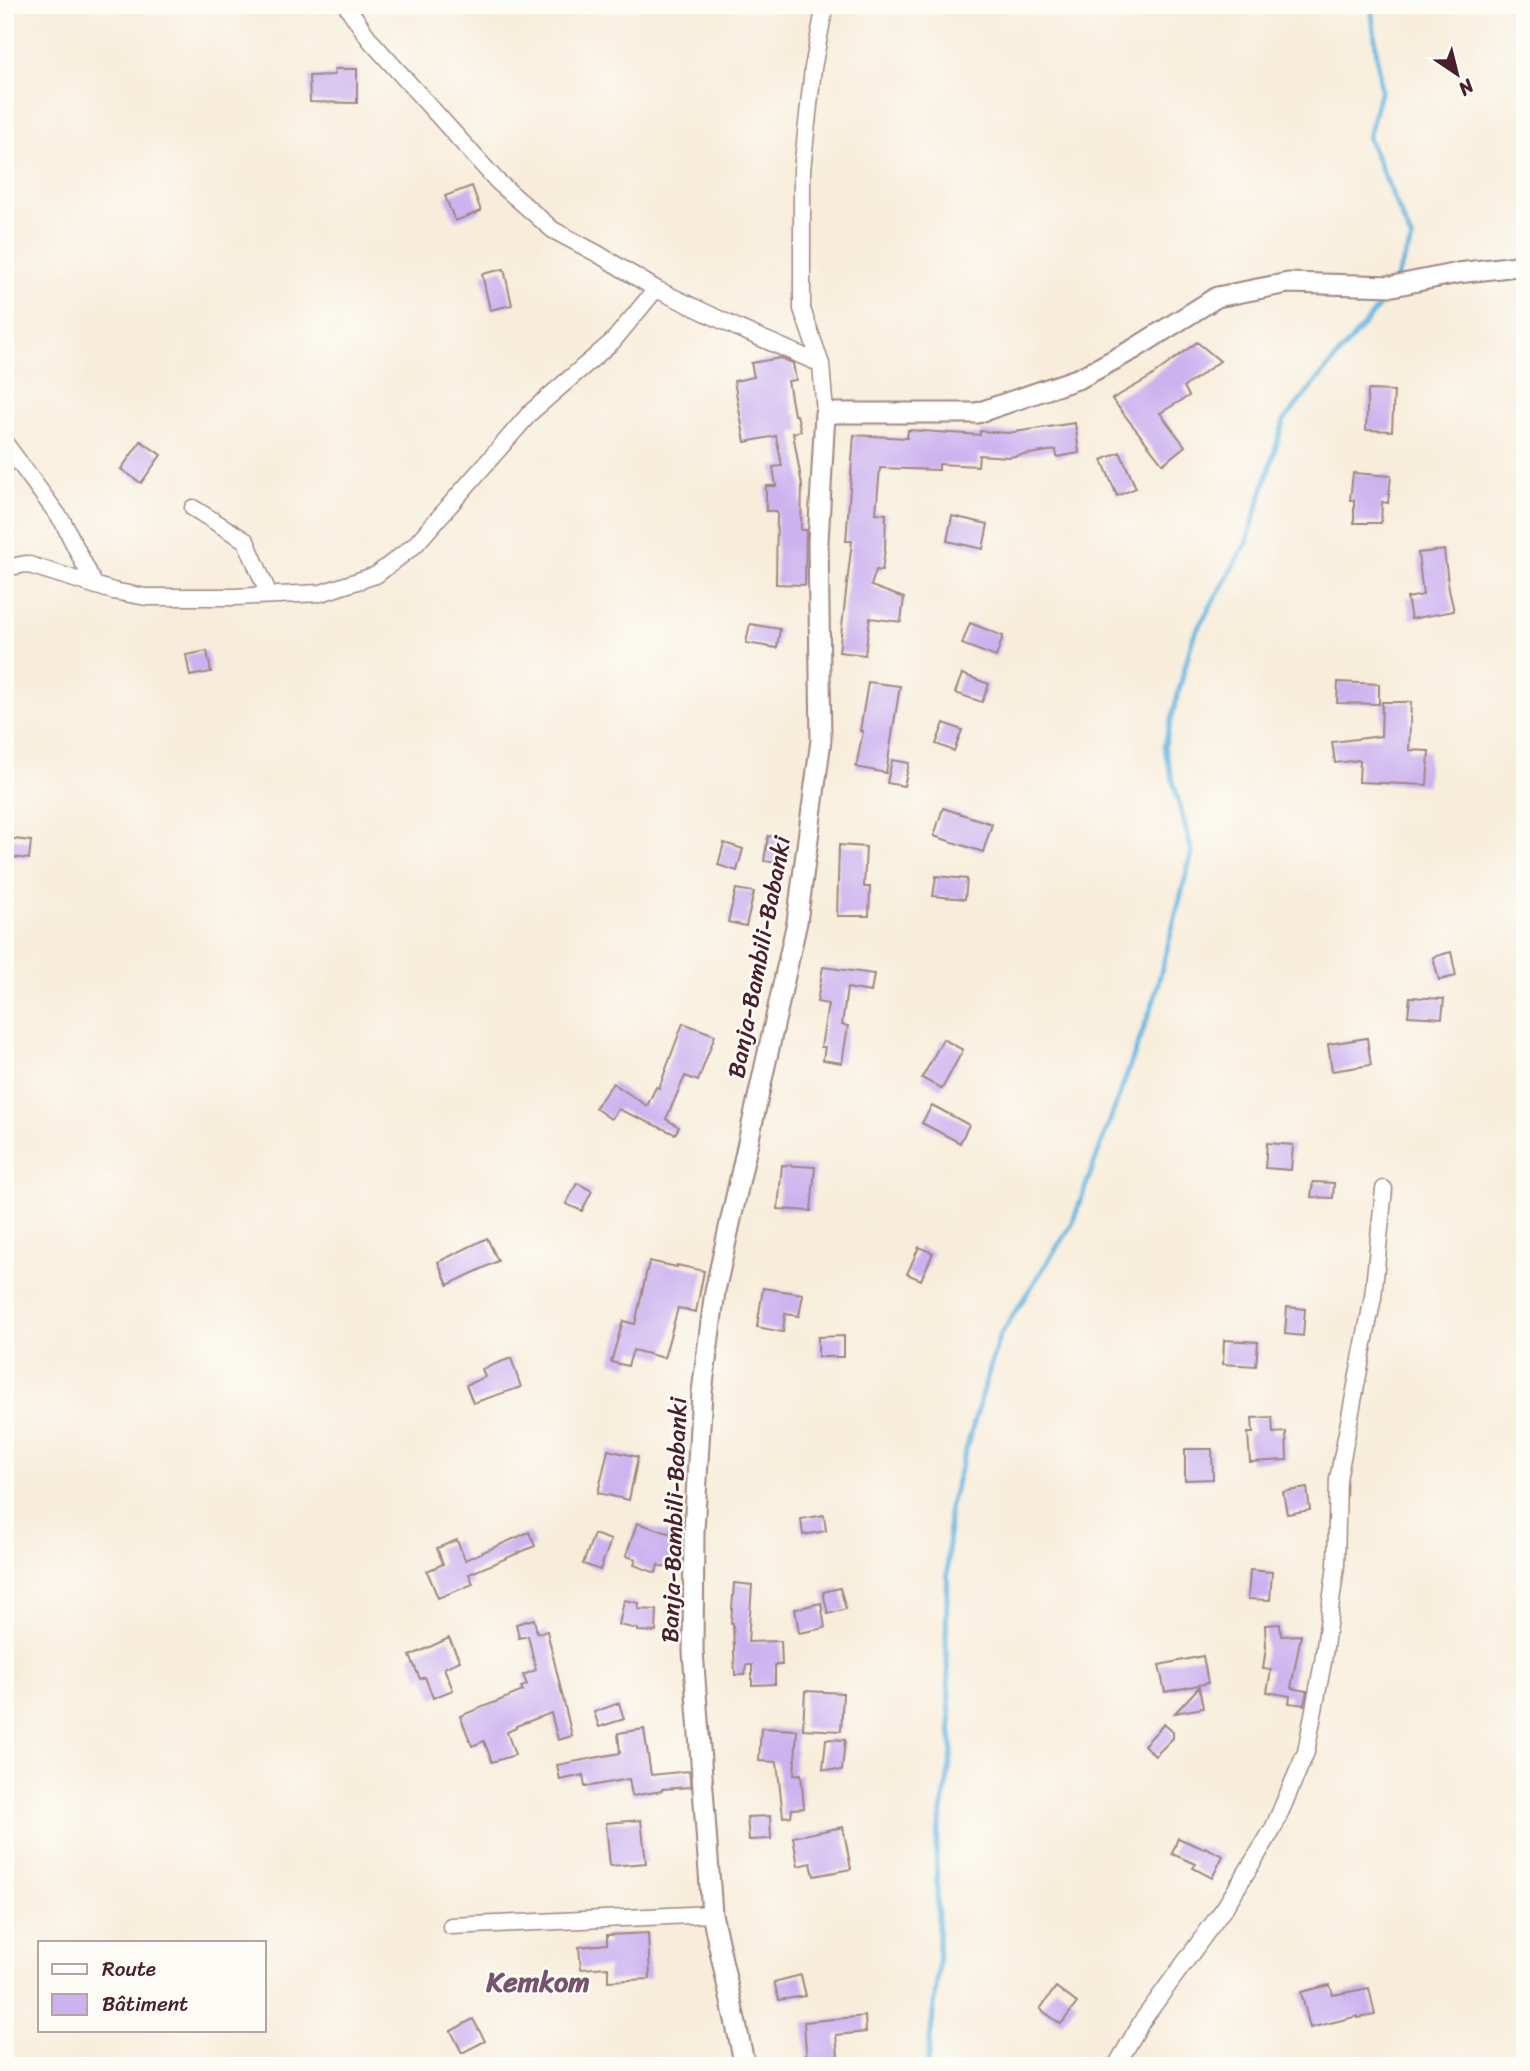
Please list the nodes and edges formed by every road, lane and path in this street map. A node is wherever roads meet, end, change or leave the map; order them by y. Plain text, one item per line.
1 (340, 5) edge
2 (346, 5) edge
3 (825, 5) edge
4 (370, 40) junction
5 (1525, 265) edge
6 (656, 289) junction
7 (821, 364) junction
8 (825, 413) junction
9 (5, 443) edge
10 (194, 508) dead end
11 (5, 568) edge
12 (94, 584) junction
13 (269, 595) junction
14 (1384, 1189) dead end
15 (712, 1914) junction
16 (451, 1926) dead end
17 (745, 2066) edge
18 (1116, 2066) edge

1 - 4 street
2 - 4 street
3 - 7 street
4 - 6 street
5 - 8 street
6 - 7 street
6 - 13 street
7 - 8 street
8 - 15 street, Banja-Bambili-Babanki
9 - 12 street
10 - 13 street
11 - 12 street
12 - 13 street
14 - 18 street
15 - 16 street
15 - 17 street, Banja-Bambili-Babanki

